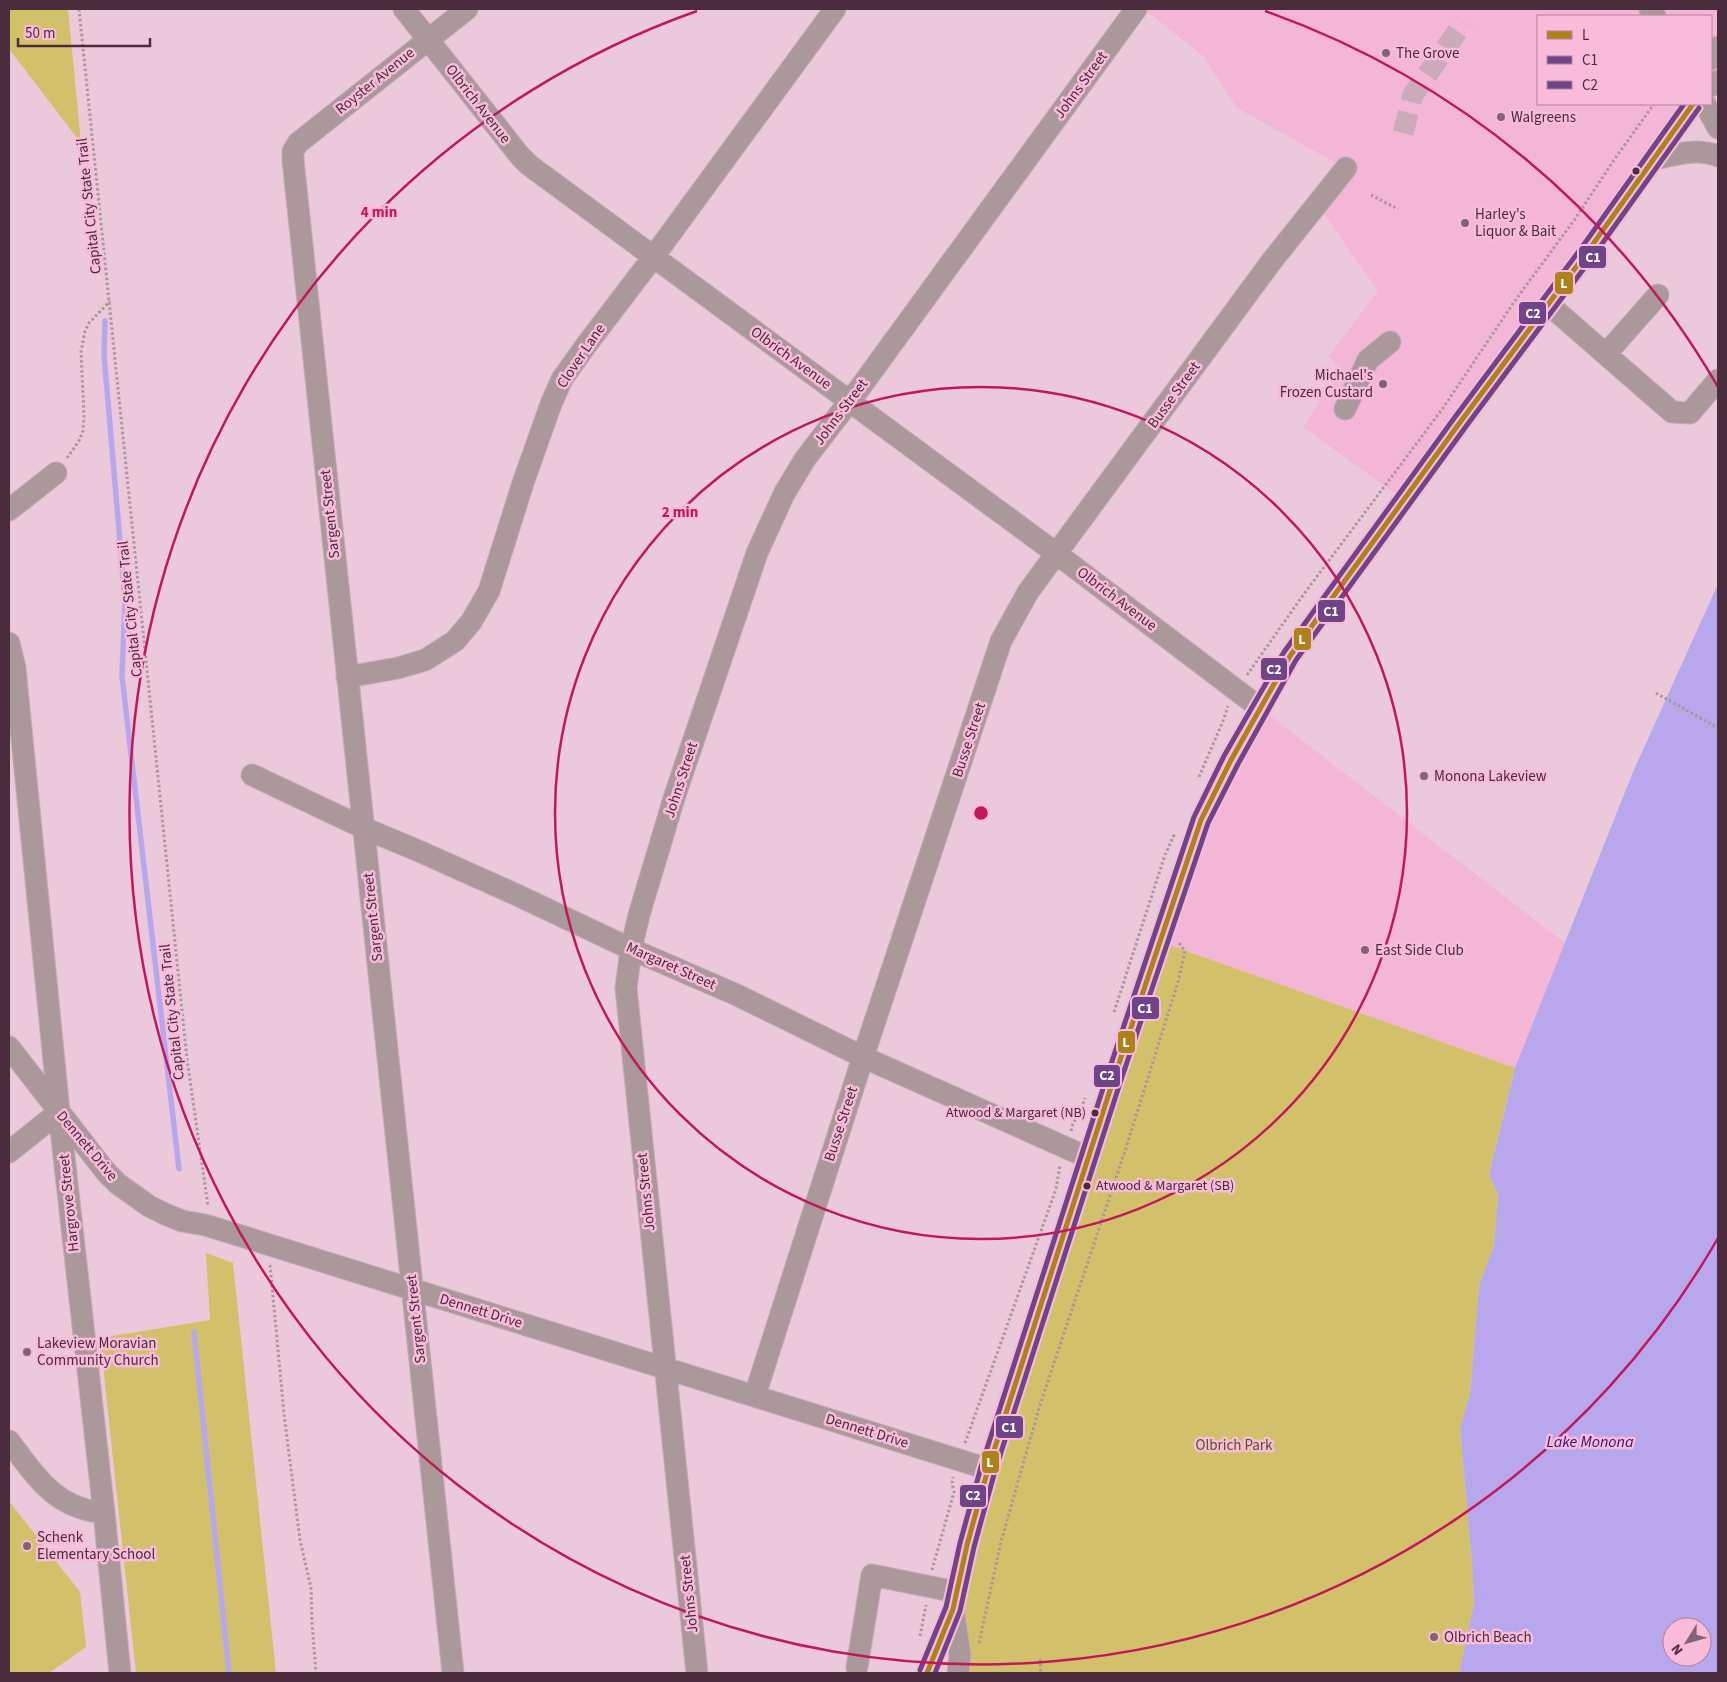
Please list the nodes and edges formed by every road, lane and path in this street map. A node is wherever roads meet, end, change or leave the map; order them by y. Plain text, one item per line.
1 (79, 9) edge
2 (404, 9) edge
3 (467, 9) edge
4 (835, 9) edge
5 (1136, 9) edge
6 (428, 39) junction
7 (1718, 46) edge
8 (1712, 57) edge
9 (1653, 105) edge
10 (1692, 105) edge
11 (1706, 105) edge
12 (1718, 128) edge
13 (1718, 156) edge
14 (1655, 159) junction
15 (293, 160) joint
16 (1346, 168) dead end
17 (1370, 195) dead end
18 (1398, 209) dead end
19 (654, 256) junction
20 (1658, 295) dead end
21 (110, 300) junction
22 (1548, 304) junction
23 (1390, 342) dead end
24 (1606, 354) junction
25 (1718, 380) edge
26 (850, 401) junction
27 (1345, 409) dead end
28 (56, 473) joint
29 (9, 510) edge
30 (1057, 554) junction
31 (9, 643) edge
32 (1252, 666) dead end
33 (347, 677) junction
34 (1656, 693) dead end
35 (1260, 708) junction
36 (1718, 728) edge
37 (252, 775) dead end
38 (364, 828) junction
39 (631, 949) junction
40 (1186, 951) dead end
41 (9, 1047) edge
42 (863, 1057) junction
43 (59, 1112) junction
44 (9, 1152) edge
45 (1089, 1158) junction
46 (1058, 1170) dead end
47 (208, 1206) dead end
48 (270, 1270) dead end
49 (412, 1290) junction
50 (664, 1367) junction
51 (755, 1396) junction
52 (968, 1437) dead end
53 (9, 1441) edge
54 (988, 1469) junction
55 (104, 1513) junction
56 (954, 1600) junction
57 (978, 1644) dead end
58 (1040, 1659) dead end
59 (857, 1667) dead end
60 (120, 1673) edge
61 (316, 1673) edge
62 (453, 1673) edge
63 (697, 1673) edge
64 (927, 1673) edge
65 (958, 1673) edge
66 (1041, 1673) edge

1 - 21 path, Capital City State Trail
2 - 6 street, Olbrich Avenue
3 - 6 street, Royster Avenue
4 - 19 street, Clover Lane
5 - 26 street, Johns Street
6 - 15 street, Royster Avenue
6 - 19 street, Olbrich Avenue
7 - 8 street
9 - 32 path
10 - 14 street
11 - 12 street
13 - 14 street
14 - 22 street
15 - 33 street, Sargent Street
16 - 30 street, Busse Street
17 - 18 path
19 - 26 street, Olbrich Avenue
19 - 33 street, Clover Lane
20 - 24 street
21 - 28 path
21 - 47 path, Capital City State Trail
22 - 24 street
22 - 35 street
23 - 27 street
24 - 25 street
26 - 30 street, Olbrich Avenue
26 - 39 street, Johns Street
28 - 29 street
30 - 35 street, Olbrich Avenue
30 - 42 street, Busse Street
31 - 43 street, Hargrove Street
33 - 38 street, Sargent Street
34 - 36 path
35 - 45 street
37 - 38 street, Margaret Street
38 - 39 street, Margaret Street
38 - 49 street, Sargent Street
39 - 42 street, Margaret Street
39 - 50 street, Johns Street
40 - 57 path
41 - 43 street, Dennett Drive
42 - 45 street, Margaret Street
42 - 51 street, Busse Street
43 - 44 street
43 - 49 street, Dennett Drive
43 - 55 street, Hargrove Street
45 - 54 street
46 - 52 path
48 - 61 path
49 - 50 street, Dennett Drive
49 - 62 street, Sargent Street
50 - 51 street, Dennett Drive
50 - 63 street, Johns Street
51 - 54 street, Dennett Drive
53 - 55 street
54 - 56 street
55 - 60 street, Hargrove Street
56 - 59 street
56 - 64 street
56 - 65 street
58 - 66 path

